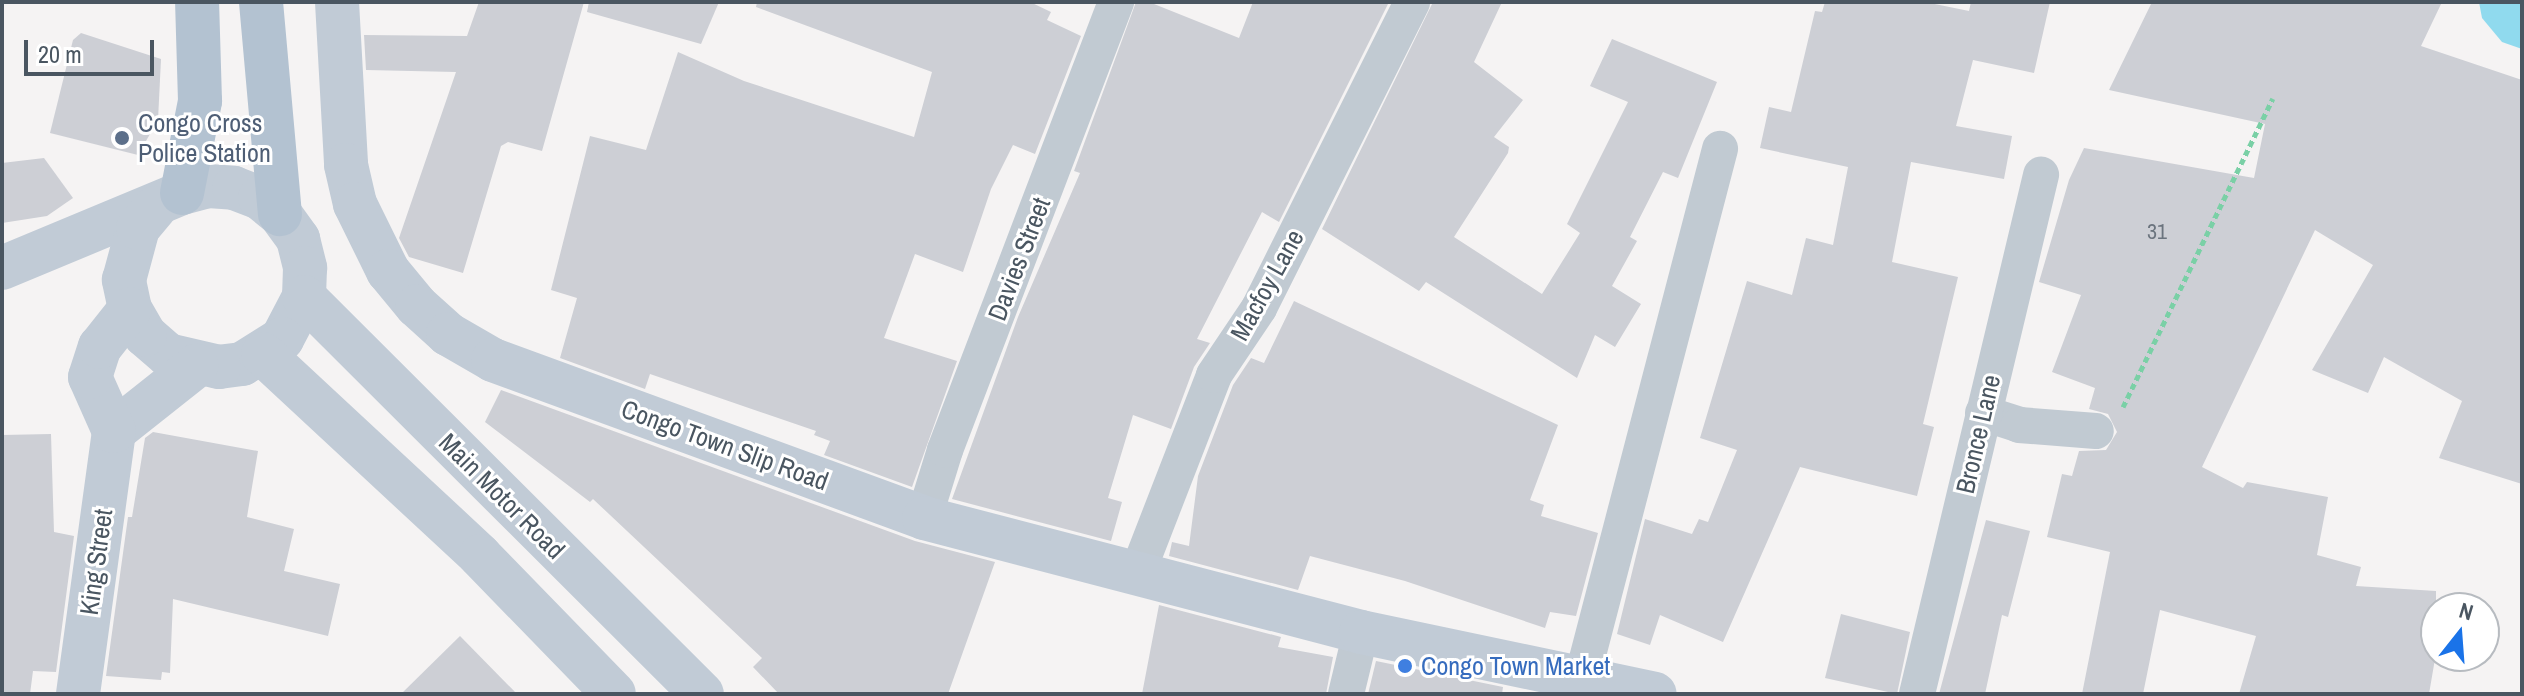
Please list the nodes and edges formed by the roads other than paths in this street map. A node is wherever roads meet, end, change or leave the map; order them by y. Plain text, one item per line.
1 (197, 2) edge
2 (261, 2) edge
3 (337, 2) edge
4 (1116, 2) edge
5 (1412, 2) edge
6 (1720, 149) dead end
7 (2041, 175) dead end
8 (169, 200) junction
9 (280, 214) junction
10 (66, 245) junction
11 (2, 268) edge
12 (127, 294) junction
13 (304, 297) junction
14 (263, 354) junction
15 (196, 366) junction
16 (1983, 413) junction
17 (114, 431) junction
18 (2096, 431) road end
19 (924, 518) junction
20 (1137, 574) junction
21 (1361, 632) junction
22 (1582, 678) junction
23 (78, 694) edge
24 (614, 694) edge
25 (702, 694) edge
26 (1346, 694) edge
27 (1655, 694) edge
28 (1917, 694) edge

1 - 8 main road
2 - 9 main road
3 - 19 main road, Congo Town Slip Road
4 - 19 street, Davies Street
5 - 20 street, Macfoy Lane
6 - 22 street
7 - 16 street, Bronce Lane
8 - 9 main road
8 - 10 main road
8 - 12 main road
9 - 13 main road
10 - 11 main road
10 - 12 main road
12 - 15 main road
12 - 17 main road
13 - 14 main road
13 - 25 main road, Main Motor Road
14 - 15 main road
14 - 24 main road
15 - 17 main road
16 - 18 street
16 - 28 street, Bronce Lane
17 - 23 main road, King Street
19 - 20 main road, Congo Town Slip Road
20 - 21 main road, Congo Town Slip Road
21 - 22 main road, Congo Town Slip Road
21 - 26 street
22 - 27 main road, Congo Town Slip Road

